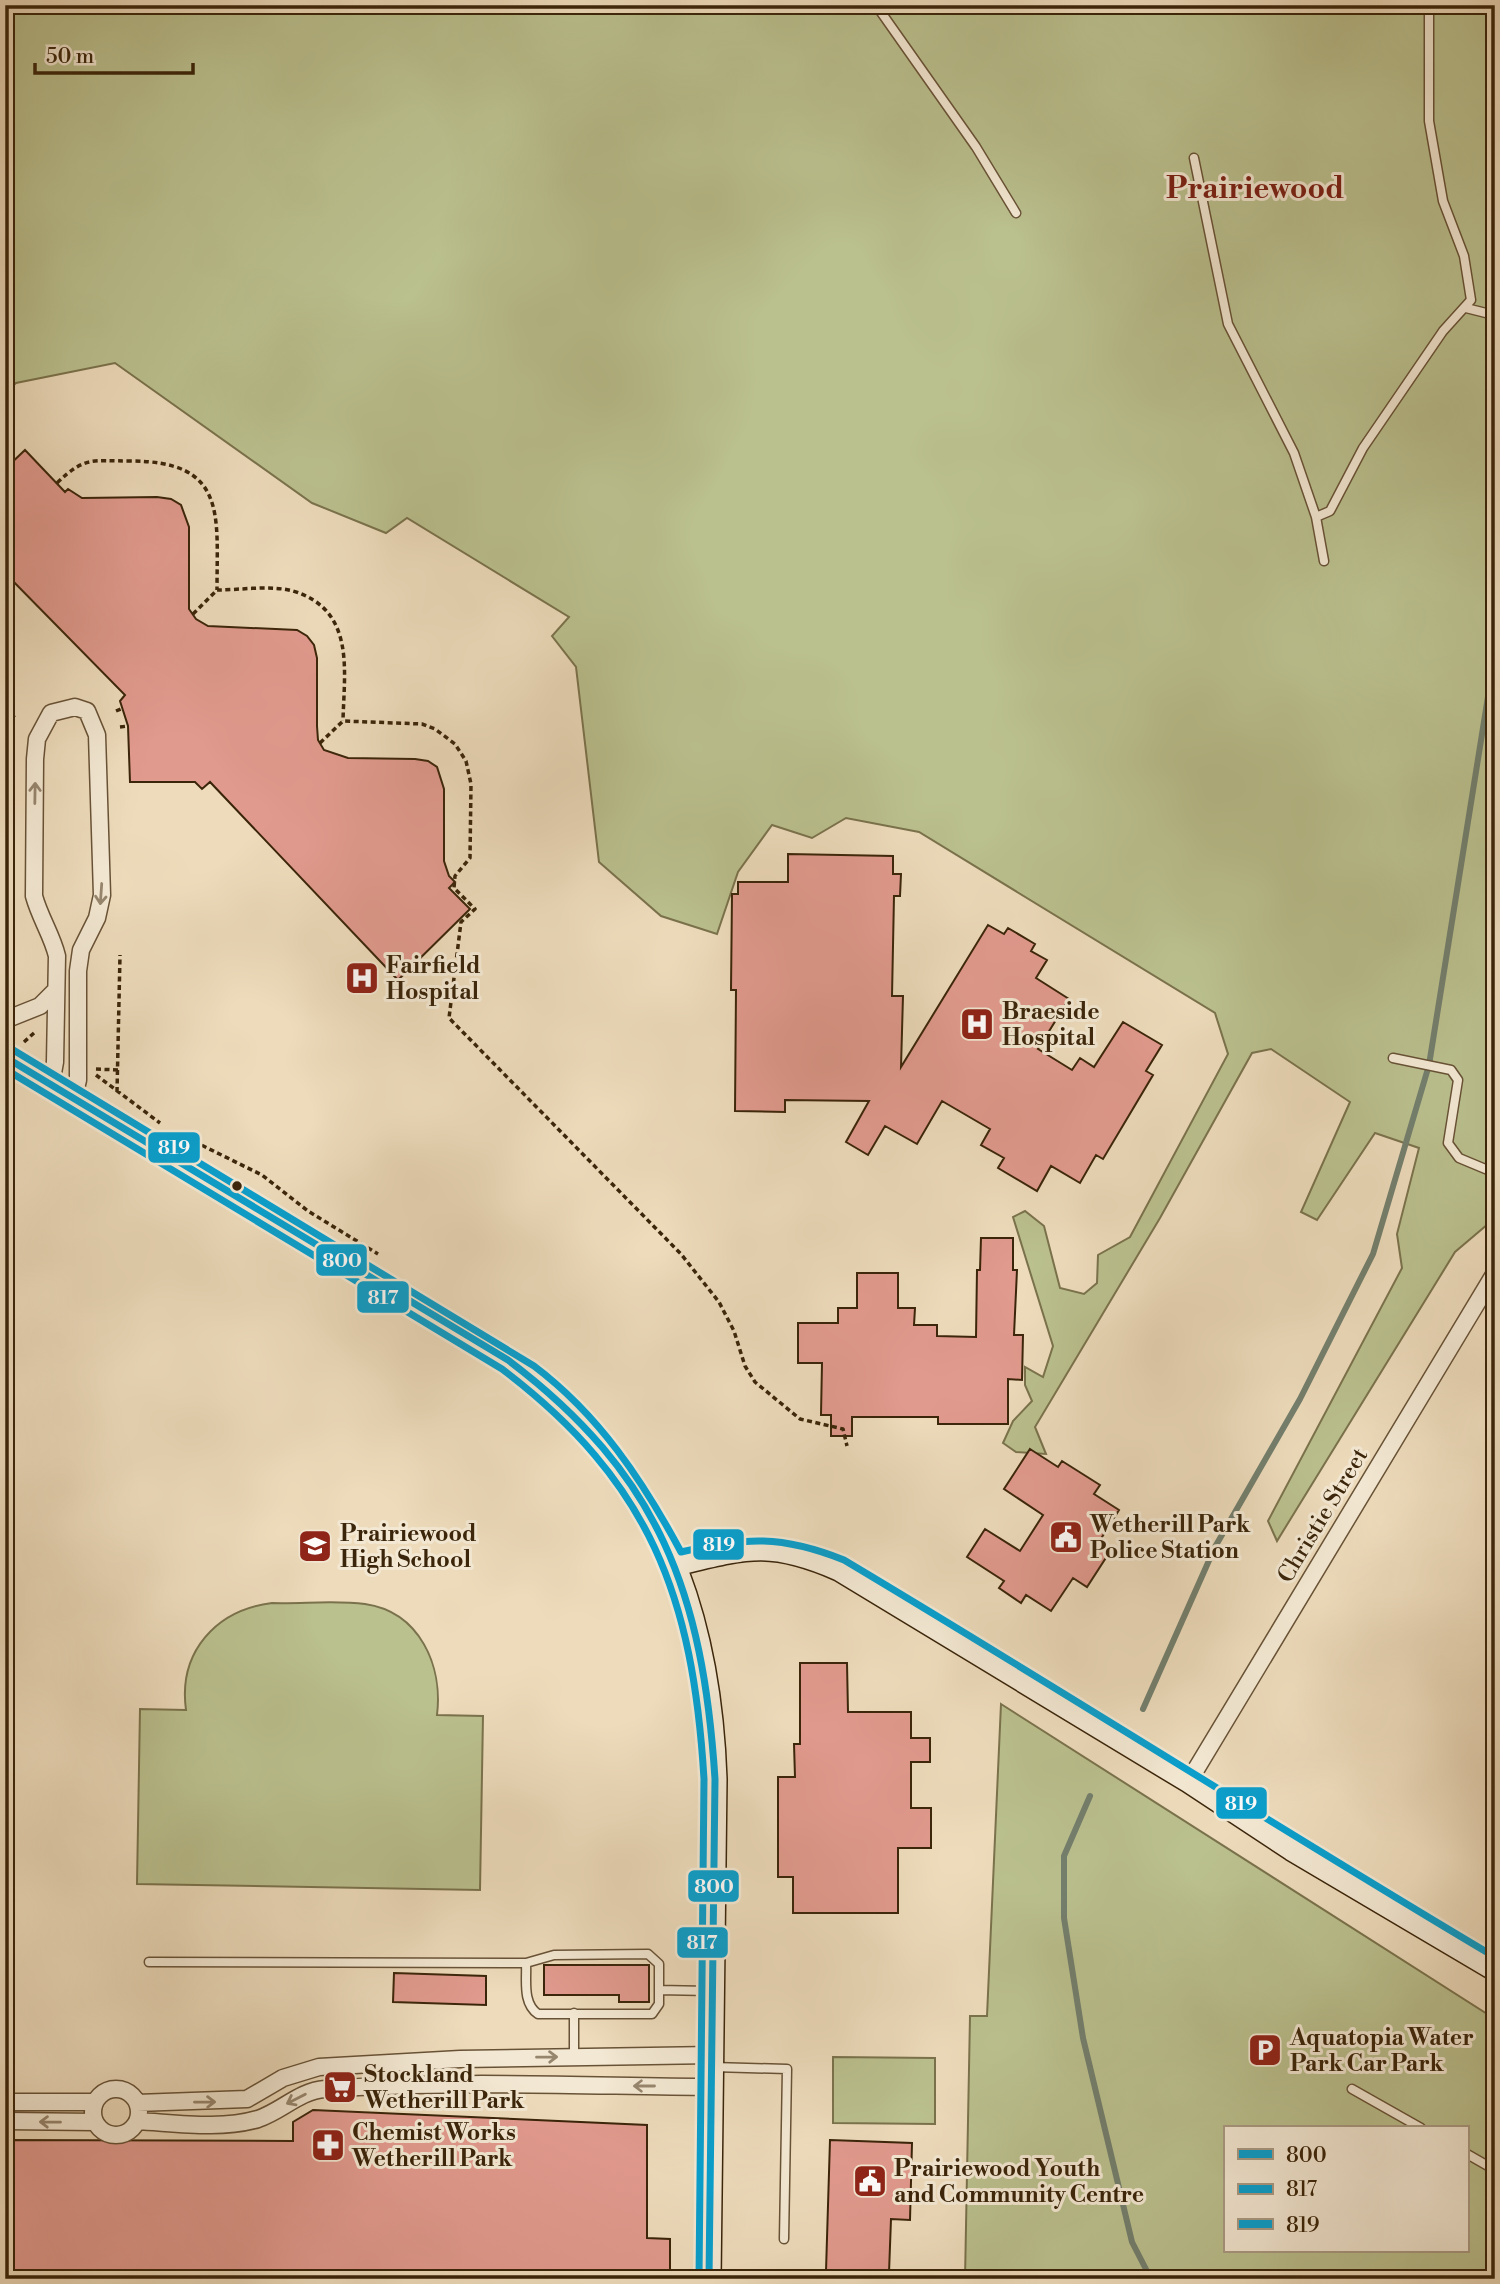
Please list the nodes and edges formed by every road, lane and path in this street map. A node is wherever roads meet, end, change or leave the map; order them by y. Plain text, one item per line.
1 (876, 5) edge
2 (1429, 5) edge
3 (1194, 158) dead end
4 (1016, 214) dead end
5 (1466, 308) junction
6 (1495, 320) edge
7 (57, 484) dead end
8 (1317, 517) junction
9 (1324, 561) dead end
10 (216, 590) junction
11 (193, 614) dead end
12 (5, 708) edge
13 (123, 708) dead end
14 (116, 711) dead end
15 (17, 720) dead end
16 (343, 722) junction
17 (128, 726) dead end
18 (120, 727) dead end
19 (320, 743) dead end
20 (120, 955) dead end
21 (12, 961) dead end
22 (56, 990) junction
23 (9, 1013) edge
24 (28, 1028) dead end
25 (34, 1033) junction
26 (39, 1038) dead end
27 (24, 1042) dead end
28 (5, 1057) edge
29 (1393, 1058) dead end
30 (118, 1070) junction
31 (51, 1084) junction
32 (117, 1092) junction
33 (74, 1097) junction
34 (161, 1124) dead end
35 (171, 1130) dead end
36 (1495, 1173) edge
37 (386, 1259) dead end
38 (1495, 1273) edge
39 (847, 1446) dead end
40 (676, 1564) junction
41 (1189, 1781) junction
42 (149, 1962) dead end
43 (526, 1963) junction
44 (1495, 1969) edge
45 (659, 1990) junction
46 (713, 1991) junction
47 (574, 2013) junction
48 (574, 2057) junction
49 (713, 2069) junction
50 (1352, 2090) dead end
51 (5, 2102) edge
52 (96, 2102) junction
53 (137, 2103) junction
54 (5, 2121) edge
55 (137, 2121) junction
56 (96, 2122) junction
57 (1417, 2126) edge
58 (1468, 2155) edge
59 (1495, 2170) edge
60 (783, 2239) dead end
61 (709, 2279) edge

1 - 4 lane
2 - 5 lane
3 - 8 lane
5 - 6 lane
5 - 8 lane
7 - 10 path
8 - 9 lane
10 - 11 path
10 - 16 path
12 - 15 path
13 - 14 path
16 - 19 path
16 - 39 path
17 - 18 path
20 - 30 path
21 - 23 path
22 - 23 street
22 - 31 street
22 -> 33 street
24 - 25 path
25 - 26 path
25 - 27 path
28 - 31 main road
29 - 36 lane
30 - 32 path
30 - 32 path
31 - 33 main road
32 - 34 path
33 - 40 main road
35 - 37 path
38 - 41 street, Christie Street
40 - 41 main road
40 - 46 main road
41 - 44 main road
42 - 43 lane
43 - 45 lane
43 - 47 lane
45 - 46 lane
45 - 47 lane
46 - 49 main road
47 - 48 lane
48 - 49 street
53 -> 48 street
49 -> 55 street
49 - 60 lane
49 - 61 main road
50 - 57 lane
51 - 52 street
52 - 53 street
52 - 56 street
53 - 55 street
56 -> 54 street
55 - 56 street
58 - 59 lane

